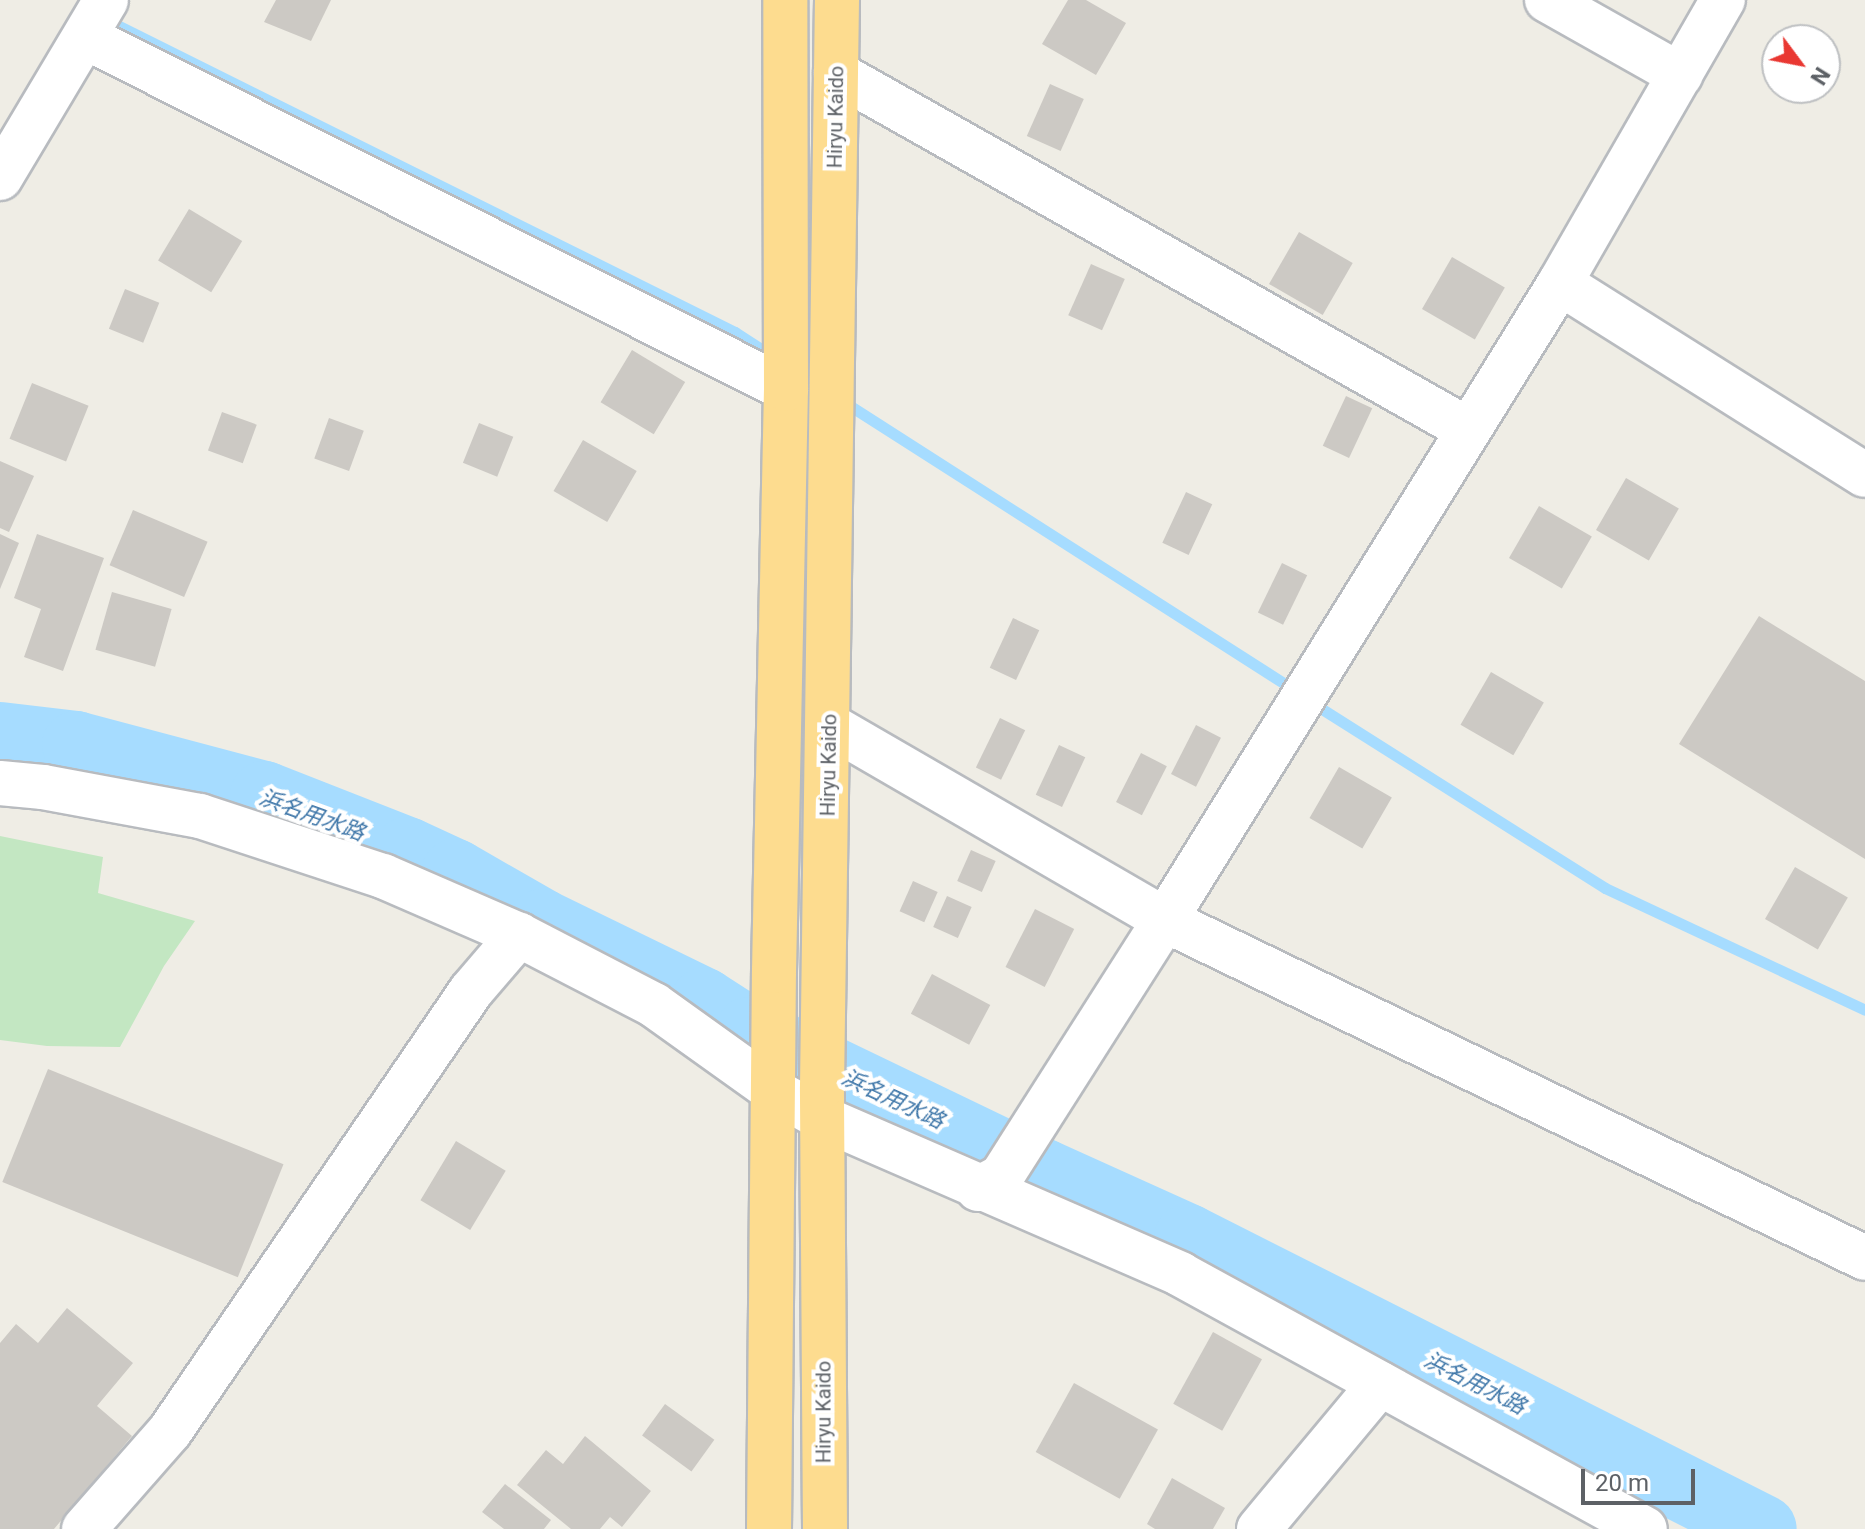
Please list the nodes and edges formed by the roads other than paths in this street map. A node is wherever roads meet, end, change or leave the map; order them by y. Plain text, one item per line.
1 (106, 0) edge
2 (785, 0) edge
3 (837, 0) edge
4 (1547, 0) edge
5 (1723, 0) edge
6 (85, 37) junction
7 (836, 73) junction
8 (1680, 75) junction
9 (0, 178) edge
10 (1560, 283) junction
11 (786, 389) junction
12 (1467, 429) junction
13 (1865, 475) edge
14 (829, 725) junction
15 (0, 783) edge
16 (1165, 920) junction
17 (519, 935) junction
18 (774, 1079) junction
19 (822, 1102) junction
20 (990, 1183) junction
21 (1865, 1258) edge
22 (1380, 1384) junction
23 (84, 1529) edge
24 (769, 1529) edge
25 (825, 1529) edge
26 (1259, 1529) edge
27 (1645, 1529) edge

1 - 6 street
2 - 11 highway
3 - 7 highway, Hiryu Kaido
4 - 8 street
5 - 8 street
6 - 9 street
6 - 11 street
7 - 12 street
7 - 14 highway, Hiryu Kaido
8 - 10 street
10 - 12 street
10 - 13 street
11 - 18 highway
12 - 16 street
14 - 16 street
14 - 19 highway, Hiryu Kaido
15 - 17 street
16 - 20 street
16 - 21 street
17 - 18 street
17 - 23 street
18 - 19 street
18 - 24 highway
19 - 20 street
19 - 25 highway, Hiryu Kaido
20 - 22 street
22 - 26 street
22 - 27 street

